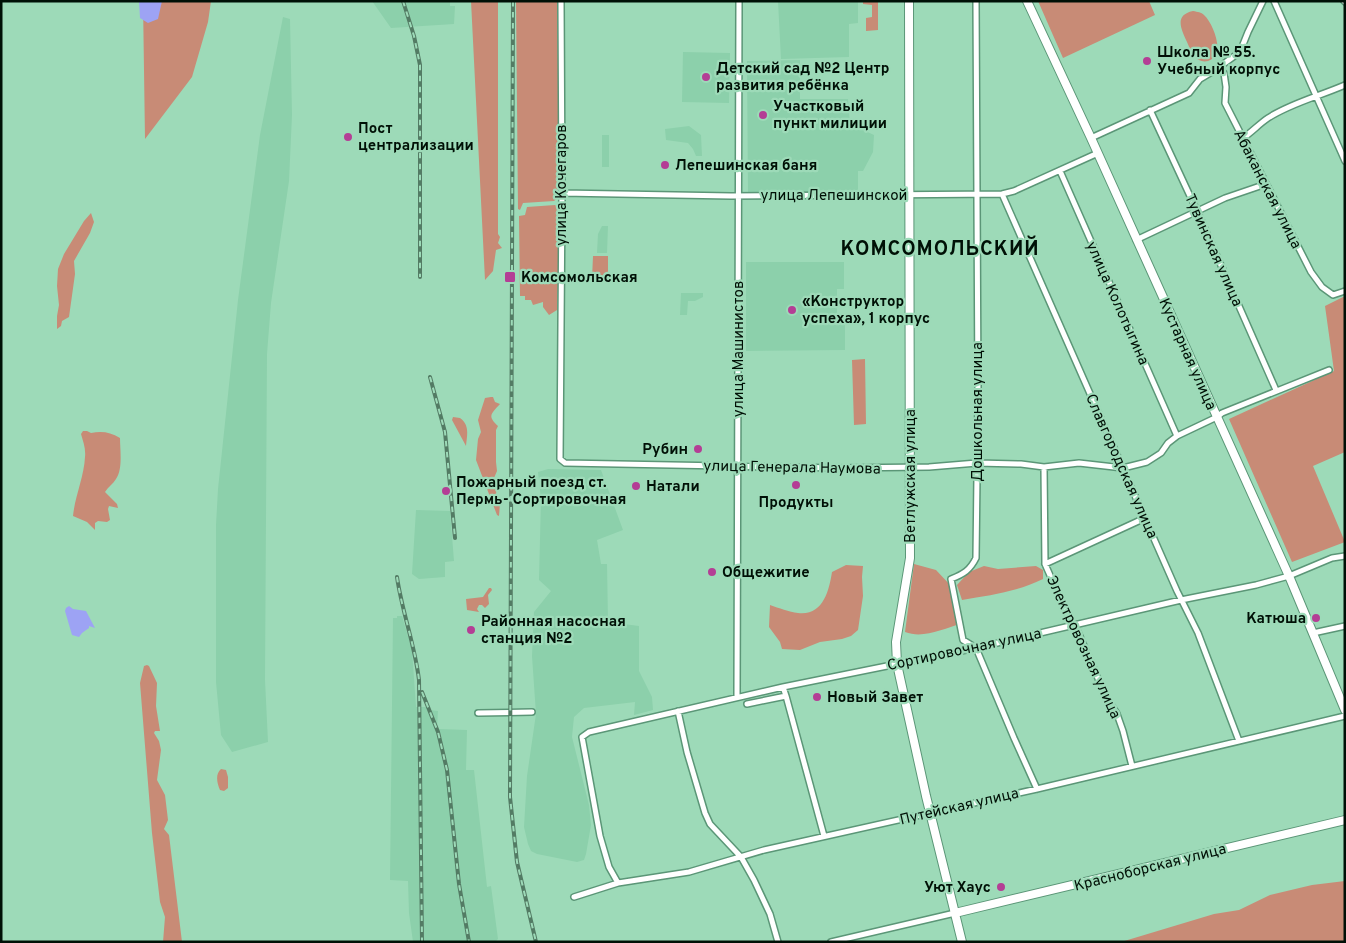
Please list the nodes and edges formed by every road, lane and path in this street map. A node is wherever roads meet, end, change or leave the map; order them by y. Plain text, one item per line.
1 (561, 1) edge
2 (738, 1) edge
3 (909, 1) edge
4 (976, 1) edge
5 (1027, 1) edge
6 (1264, 1) edge
7 (1274, 1) edge
8 (1215, 70) junction
9 (1345, 85) edge
10 (1316, 97) junction
11 (1150, 110) junction
12 (1091, 138) junction
13 (1243, 138) junction
14 (1098, 154) junction
15 (1345, 161) edge
16 (1060, 171) junction
17 (1266, 184) junction
18 (562, 194) junction
19 (976, 194) junction
20 (1002, 194) junction
21 (908, 195) junction
22 (738, 196) junction
23 (1197, 211) junction
24 (1136, 240) junction
25 (1345, 291) edge
26 (1329, 370) dead end
27 (1276, 390) junction
28 (1217, 417) junction
29 (1177, 436) junction
30 (560, 460) joint
31 (977, 463) junction
32 (738, 466) junction
33 (910, 467) junction
34 (1044, 467) junction
35 (1123, 468) junction
36 (1145, 518) junction
37 (1345, 556) edge
38 (1046, 564) junction
39 (1289, 576) junction
40 (1181, 600) junction
41 (1072, 625) junction
42 (1345, 626) edge
43 (1313, 633) junction
44 (976, 648) junction
45 (897, 664) junction
46 (783, 687) junction
47 (1341, 692) edge
48 (786, 696) junction
49 (736, 698) junction
50 (747, 704) dead end
51 (1345, 710) edge
52 (678, 711) junction
53 (532, 712) dead end
54 (478, 713) dead end
55 (1345, 716) edge
56 (1239, 741) junction
57 (1132, 766) junction
58 (1037, 789) junction
59 (930, 813) junction
60 (1345, 820) edge
61 (824, 836) junction
62 (741, 857) junction
63 (618, 883) junction
64 (574, 898) dead end
65 (955, 913) junction
66 (778, 942) edge
67 (830, 942) edge
68 (962, 942) edge

1 - 18 street, улица Кочегаров
2 - 22 street, улица Машинистов
3 - 21 street, Ветлужская улица
4 - 19 street, Дошкольная улица
5 - 12 street, Кустарная улица
6 - 8 street
7 - 10 street
8 - 11 street
8 - 13 street, Абаканская улица
9 - 10 street
10 - 13 street
10 - 15 street
11 - 12 street
11 - 23 street, Тувинская улица
12 - 14 street, Кустарная улица
13 - 17 street, Абаканская улица
14 - 16 street, улица Лепешинской
14 - 24 street, Кустарная улица
16 - 20 street, улица Лепешинской
16 - 29 street, улица Колотыгина
17 - 23 street
17 - 25 street, Абаканская улица
18 - 22 street, улица Лепешинской
18 - 30 street, улица Кочегаров
19 - 20 street, улица Лепешинской
19 - 21 street, улица Лепешинской
19 - 31 street, Дошкольная улица
20 - 35 street, Славгородская улица
21 - 22 street, улица Лепешинской
21 - 33 street, Ветлужская улица
22 - 32 street, улица Машинистов
23 - 24 street
23 - 27 street, Тувинская улица
24 - 28 street, Кустарная улица
26 - 27 street, улица Генерала Наумова
27 - 28 street, улица Генерала Наумова
28 - 29 street, улица Генерала Наумова
28 - 39 street, Кустарная улица
29 - 35 street, улица Генерала Наумова
30 - 32 street, улица Генерала Наумова
31 - 33 street, улица Генерала Наумова
31 - 34 street, улица Генерала Наумова
31 - 44 street, Дошкольная улица
32 - 33 street, улица Генерала Наумова
32 - 49 street, улица Машинистов
33 - 45 street, Ветлужская улица
34 - 35 street, улица Генерала Наумова
34 - 38 street, Электровозная улица
35 - 36 street, Славгородская улица
36 - 38 street
36 - 40 street, Славгородская улица
37 - 39 street, Сортировочная улица
38 - 41 street, Электровозная улица
39 - 40 street, Сортировочная улица
39 - 43 street, Кустарная улица
40 - 41 street, Сортировочная улица
40 - 56 street, Славгородская улица
41 - 44 street, Сортировочная улица
41 - 57 street, Электровозная улица
42 - 43 street
43 - 47 street, Кустарная улица
44 - 45 street, Сортировочная улица
44 - 58 street, Дошкольная улица
45 - 46 street, Сортировочная улица
45 - 59 street, Ветлужская улица
46 - 48 street
46 - 49 street, Сортировочная улица
47 - 51 street, Кустарная улица
48 - 50 street
48 - 61 street
49 - 52 street, Сортировочная улица
52 - 62 street
52 - 63 street, Сортировочная улица
53 - 54 street
55 - 56 street, Путейская улица
56 - 57 street, Путейская улица
57 - 58 street, Путейская улица
58 - 59 street, Путейская улица
59 - 61 street, Путейская улица
59 - 65 street, Ветлужская улица
60 - 65 street, Красноборская улица
61 - 62 street, Путейская улица
62 - 63 street, Путейская улица
62 - 66 street
63 - 64 street, Путейская улица
65 - 67 street
65 - 68 street, Ветлужская улица

